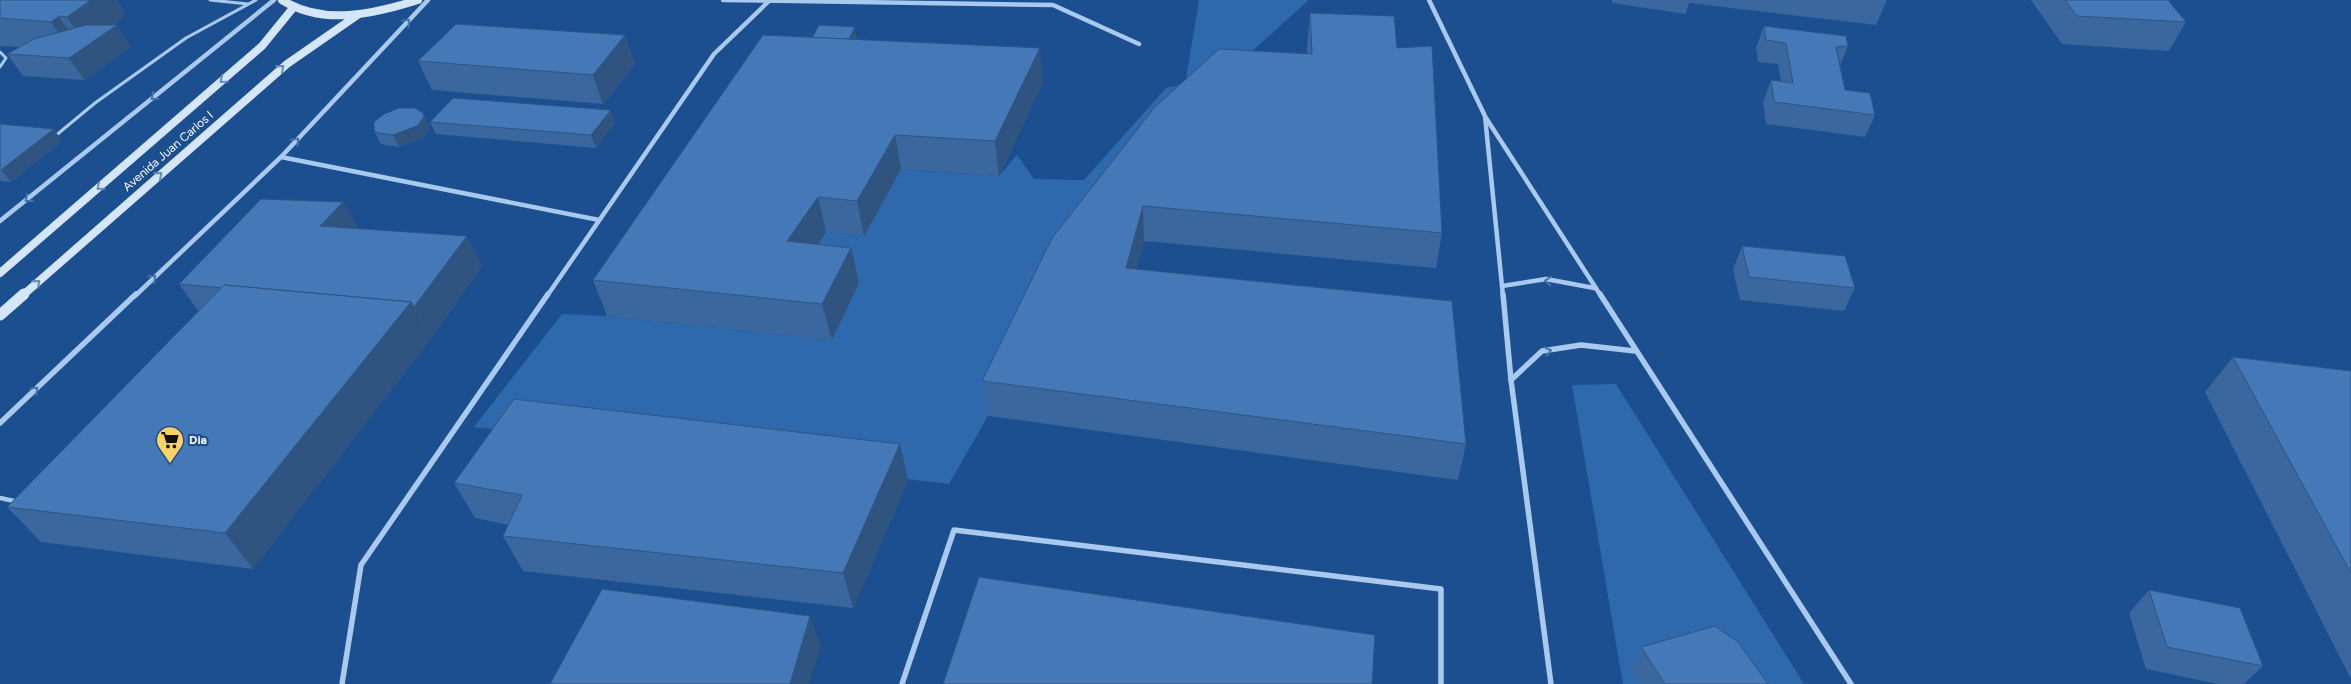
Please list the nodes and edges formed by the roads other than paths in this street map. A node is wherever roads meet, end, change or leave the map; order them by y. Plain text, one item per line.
1 (210, 0) edge
2 (256, 0) edge
3 (274, 0) edge
4 (282, 0) edge
5 (418, 0) edge
6 (428, 0) edge
7 (724, 0) edge
8 (1429, 0) edge
9 (770, 1) edge
10 (248, 4) junction
11 (293, 8) junction
12 (359, 14) junction
13 (1139, 44) dead end
14 (0, 52) edge
15 (0, 67) edge
16 (1485, 116) junction
17 (52, 139) edge
18 (281, 157) junction
19 (599, 220) junction
20 (0, 221) edge
21 (0, 273) edge
22 (1502, 286) junction
23 (1594, 288) junction
24 (0, 315) edge
25 (1635, 351) junction
26 (1511, 380) junction
27 (0, 423) edge
28 (0, 498) edge
29 (14, 501) edge
30 (342, 684) edge
31 (902, 684) edge
32 (1441, 684) edge
33 (1552, 684) edge
34 (1851, 684) edge

1 - 10 lane
2 - 10 lane
3 -> 20 street
4 - 11 main road
5 - 12 main road
18 -> 6 street
7 - 9 street
8 - 16 street
9 - 13 street
9 - 19 street
10 - 17 lane
11 - 12 main road
11 -> 21 main road, Avenida Juan Carlos I
24 -> 12 main road, Avenida Juan Carlos I
14 - 15 lane
16 - 22 street
16 - 23 street
18 - 19 street
27 -> 18 street
19 - 30 street
23 -> 22 street
22 - 26 street
23 - 25 street
26 -> 25 street
25 - 34 street
26 - 33 street
28 - 29 lane
31 - 32 street

